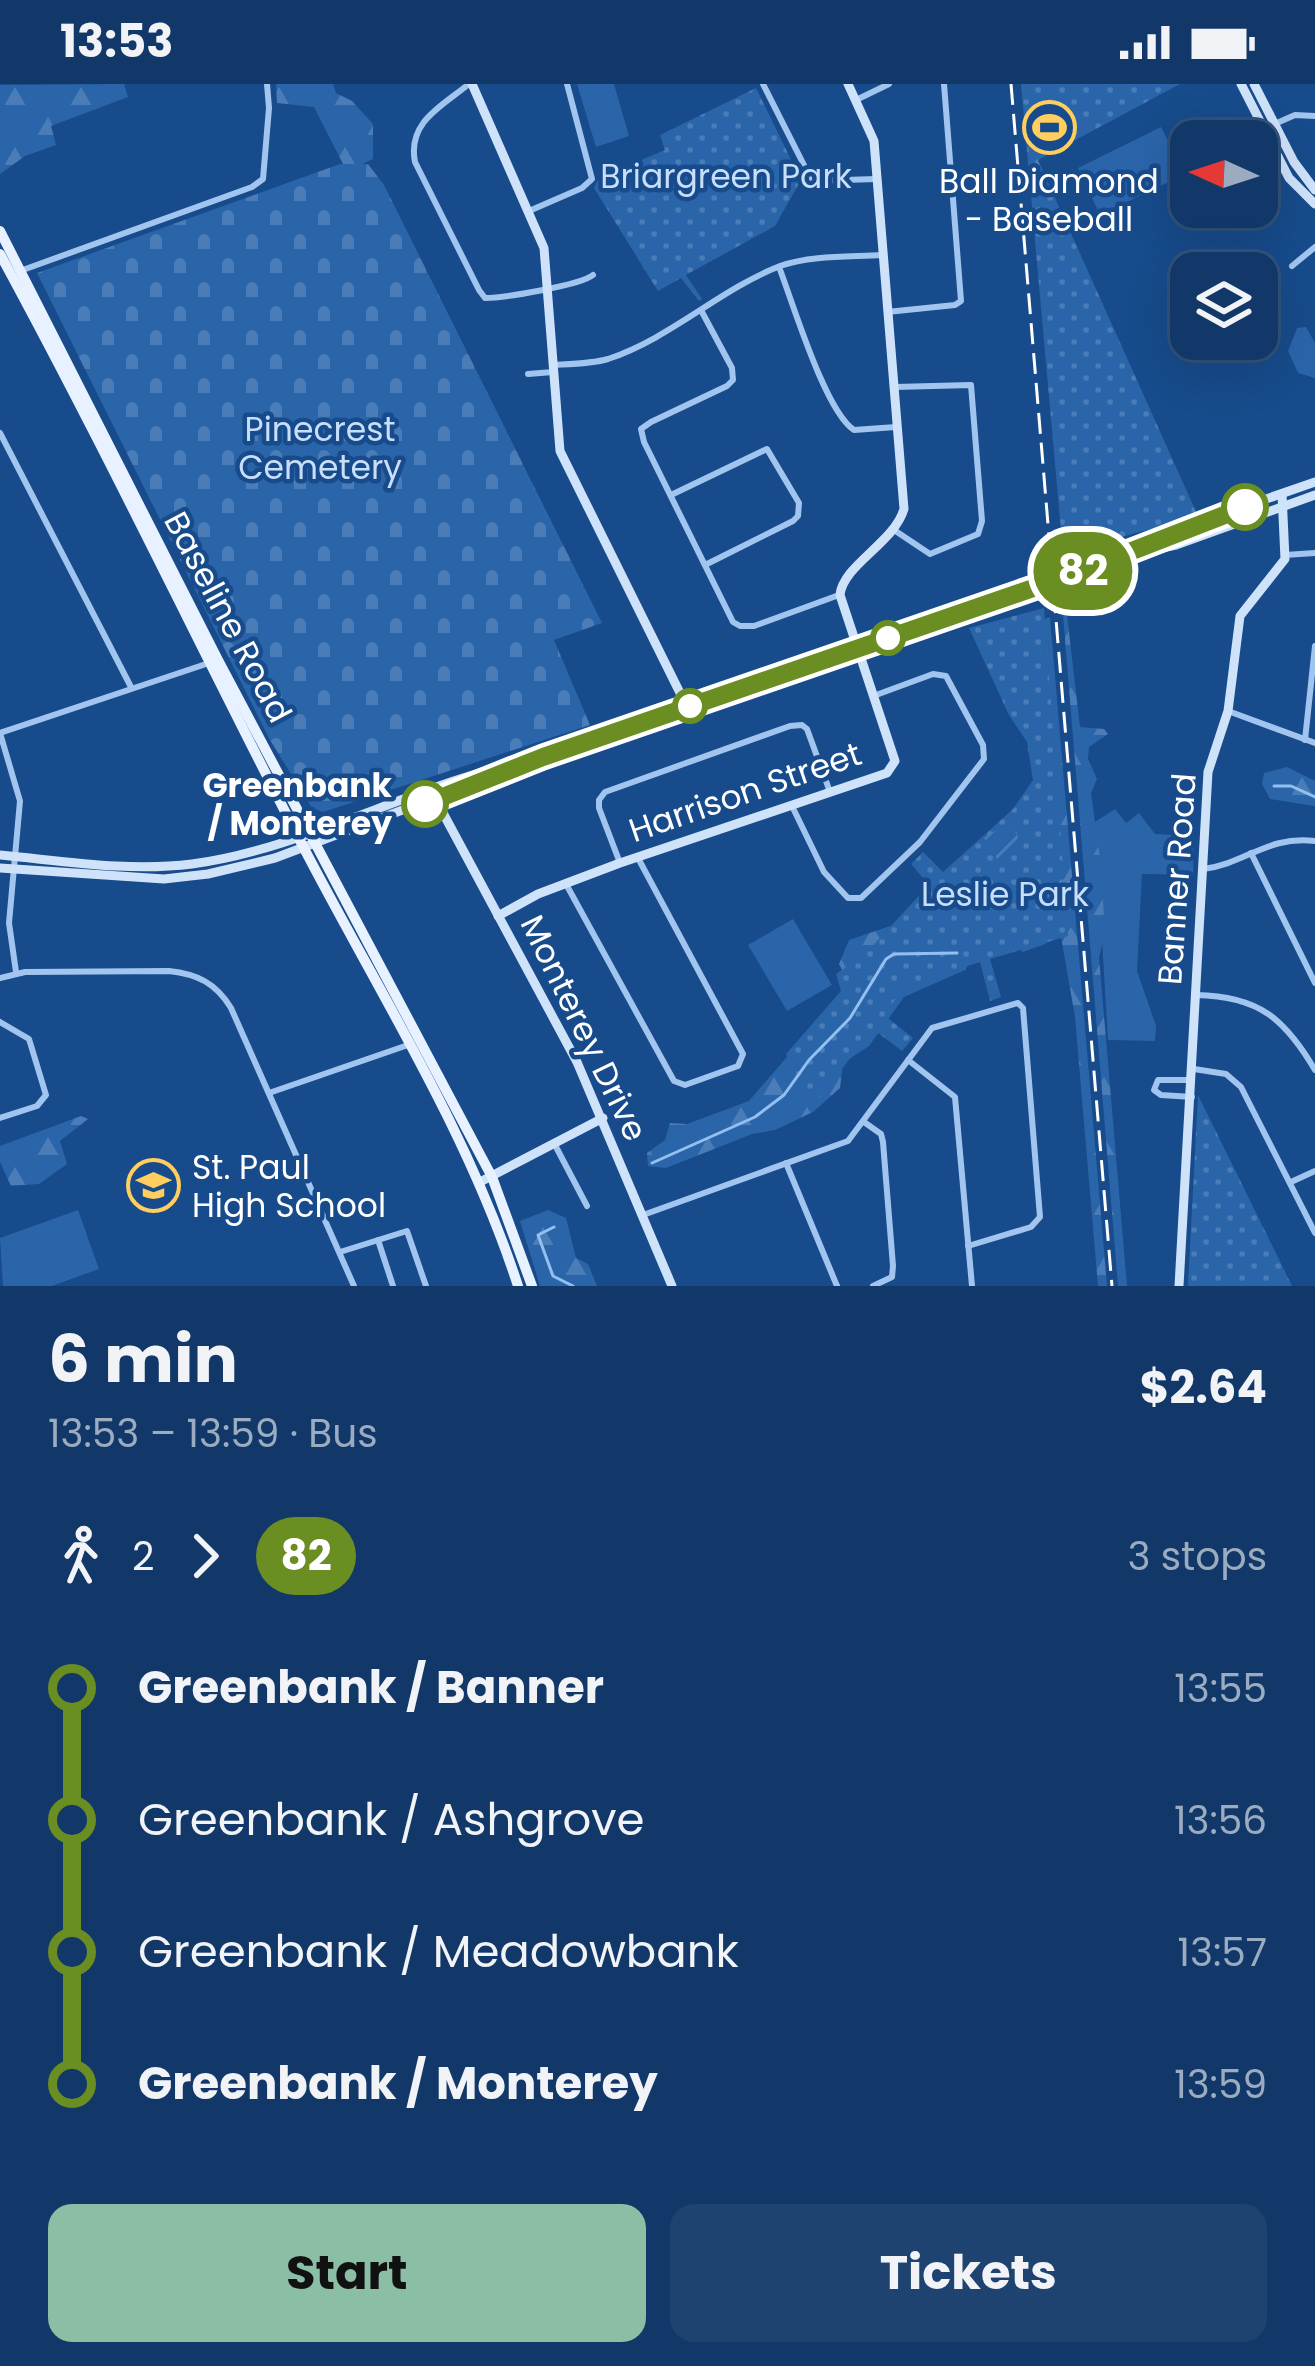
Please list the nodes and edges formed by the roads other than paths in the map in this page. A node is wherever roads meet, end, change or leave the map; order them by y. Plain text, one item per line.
1 (266, 84) edge
2 (471, 84) edge
3 (567, 84) edge
4 (763, 84) edge
5 (848, 84) edge
6 (889, 84) edge
7 (944, 84) edge
8 (1241, 84) edge
9 (1254, 84) edge
10 (856, 100) junction
11 (1315, 116) edge
12 (1265, 120) edge
13 (1267, 120) edge
14 (1278, 122) edge
15 (1278, 140) edge
16 (1278, 149) edge
17 (875, 178) junction
18 (1315, 190) edge
19 (1315, 204) edge
20 (529, 212) junction
21 (0, 231) edge
22 (1315, 247) edge
23 (0, 254) edge
24 (882, 255) junction
25 (1292, 266) dead end
26 (779, 267) junction
27 (16, 273) junction
28 (593, 275) dead end
29 (547, 288) junction
30 (702, 312) junction
31 (887, 312) junction
32 (552, 369) junction
33 (528, 374) dead end
34 (895, 387) junction
35 (897, 427) junction
36 (0, 434) edge
37 (1315, 482) edge
38 (1282, 494) junction
39 (671, 495) junction
40 (1315, 496) edge
41 (1282, 507) junction
42 (1261, 514) junction
43 (894, 530) junction
44 (1285, 538) junction
45 (1315, 553) edge
46 (1285, 555) junction
47 (1118, 558) junction
48 (705, 565) junction
49 (840, 595) junction
50 (1315, 646) edge
51 (859, 648) junction
52 (213, 662) junction
53 (131, 687) junction
54 (876, 695) junction
55 (687, 707) junction
56 (1228, 711) junction
57 (0, 734) edge
58 (1305, 740) junction
59 (1315, 743) edge
60 (543, 757) junction
61 (830, 792) junction
62 (436, 800) junction
63 (792, 806) junction
64 (312, 830) junction
65 (297, 836) junction
66 (1315, 841) edge
67 (318, 843) junction
68 (304, 848) junction
69 (1251, 853) junction
70 (0, 855) edge
71 (15, 856) junction
72 (638, 857) junction
73 (620, 863) junction
74 (0, 868) edge
75 (14, 869) junction
76 (1203, 869) junction
77 (566, 884) junction
78 (498, 916) junction
79 (16, 973) junction
80 (0, 979) edge
81 (1315, 982) edge
82 (1196, 995) junction
83 (0, 1022) edge
84 (414, 1042) junction
85 (908, 1060) junction
86 (1315, 1070) edge
87 (1193, 1075) junction
88 (269, 1093) junction
89 (1192, 1097) junction
90 (0, 1118) edge
91 (603, 1118) junction
92 (864, 1122) junction
93 (555, 1144) junction
94 (786, 1162) junction
95 (1315, 1171) edge
96 (486, 1180) junction
97 (1291, 1182) junction
98 (587, 1206) dead end
99 (643, 1215) junction
100 (1315, 1233) edge
101 (378, 1240) junction
102 (968, 1246) junction
103 (340, 1252) junction
104 (354, 1286) edge
105 (393, 1286) edge
106 (426, 1286) edge
107 (518, 1286) edge
108 (532, 1286) edge
109 (672, 1286) edge
110 (837, 1286) edge
111 (872, 1286) edge
112 (972, 1286) edge
113 (1179, 1286) edge

1 - 27 street
2 - 20 street
2 - 29 street
3 - 20 street
4 - 17 street
5 - 10 street
6 - 10 street
7 - 31 street
8 - 12 street
9 - 13 street
10 - 17 street
11 - 14 street
15 - 18 street
16 - 19 street
17 - 24 street
20 - 29 street
21 - 27 main road, Baseline Road
22 - 25 street
23 - 27 main road, Baseline Road
24 - 26 street
24 - 31 street
26 - 30 street
26 - 35 street
27 - 52 main road, Baseline Road
28 - 29 street
29 - 32 street
30 - 32 street
30 - 39 street
31 - 34 street
32 - 33 street
32 - 55 street
34 - 35 street
34 - 43 street
35 - 43 street
36 - 53 street
37 - 38 street
38 - 41 street
38 - 47 street
39 - 48 street
39 - 48 street
40 - 41 street
41 - 42 street
41 - 44 street
42 - 44 street
42 - 47 street
43 - 49 street
44 - 46 street
45 - 46 street
46 - 56 street, Banner Road
47 - 51 street
48 - 49 street
49 - 51 street, Harrison Street
50 - 58 street
51 - 54 street, Harrison Street
51 - 55 street
52 - 53 street
52 - 64 main road, Baseline Road
52 - 65 main road, Baseline Road
53 - 57 street
54 - 61 street, Harrison Street
54 - 63 street
55 - 60 street
56 - 58 street
56 - 76 street, Banner Road
57 - 71 street
58 - 59 street
60 - 62 street
60 - 64 street
61 - 63 street, Harrison Street
61 - 73 street
62 - 67 street
62 - 78 street, Monterey Drive
63 - 72 street, Harrison Street
64 - 65 street
64 - 67 main road, Baseline Road
65 - 68 main road, Baseline Road
65 - 71 street
66 - 69 street
67 - 68 street
67 - 84 main road, Baseline Road
68 - 75 street
68 - 84 main road, Baseline Road
69 - 76 street
69 - 81 street
70 - 71 street
71 - 75 street
72 - 73 street, Harrison Street
72 - 77 street
73 - 77 street, Harrison Street
74 - 75 street
75 - 79 street
76 - 82 street, Banner Road
77 - 78 street, Harrison Street
78 - 91 street, Monterey Drive
79 - 80 street
79 - 88 street
82 - 86 street
82 - 87 street, Banner Road
83 - 90 street
84 - 88 street
84 - 96 main road, Baseline Road
85 - 92 street
85 - 102 street
85 - 102 street
87 - 89 street, Banner Road
87 - 89 street
87 - 97 street
88 - 103 street
89 - 113 street, Banner Road
91 - 93 street
91 - 99 street, Monterey Drive
92 - 94 street
92 - 111 street
93 - 96 street
93 - 98 street
94 - 99 street
94 - 110 street
95 - 97 street
96 - 107 main road, Baseline Road
96 - 108 main road, Baseline Road
97 - 100 street
99 - 109 street, Monterey Drive
101 - 103 street
101 - 105 street
101 - 106 street
102 - 112 street
103 - 104 street

